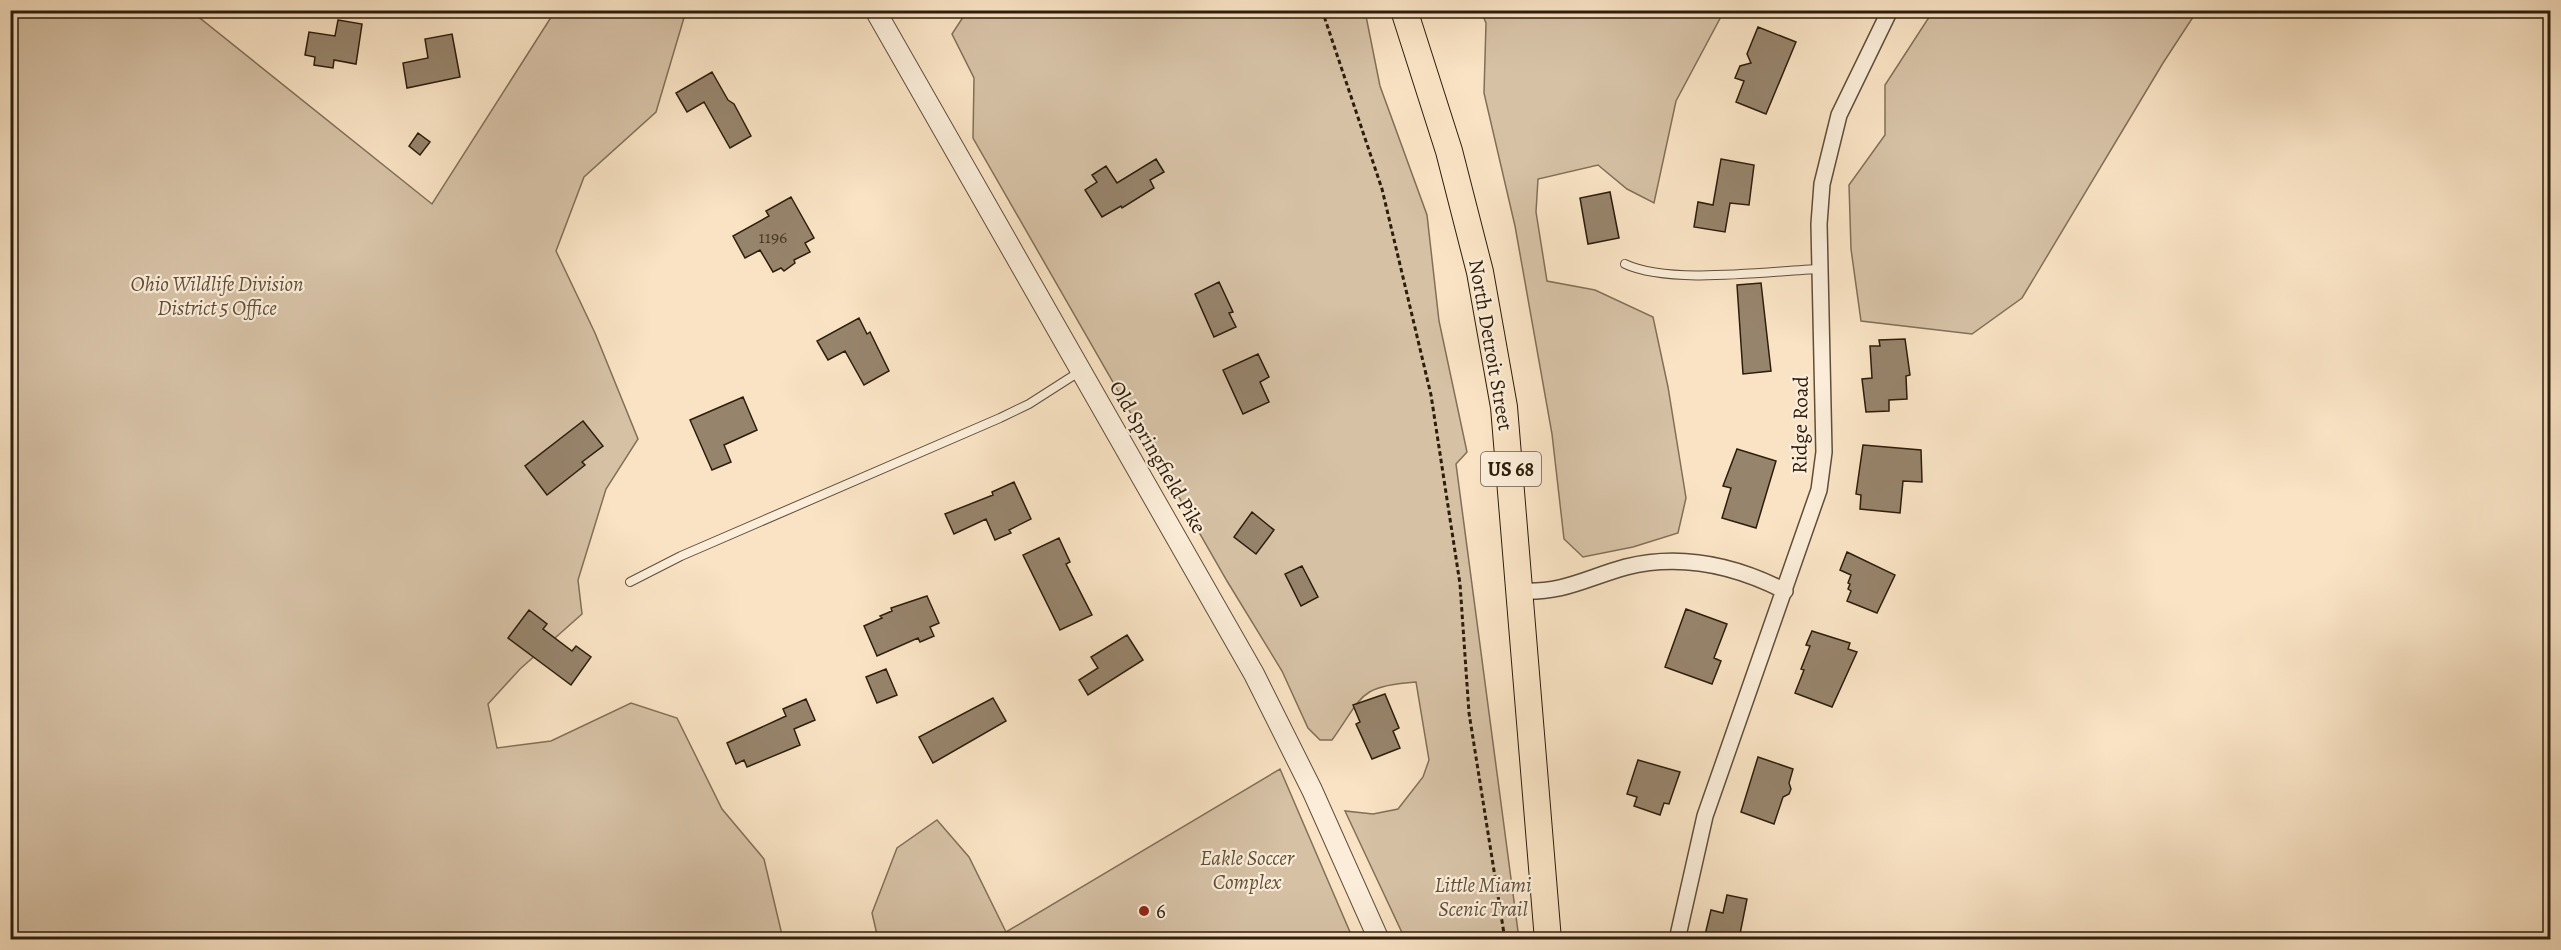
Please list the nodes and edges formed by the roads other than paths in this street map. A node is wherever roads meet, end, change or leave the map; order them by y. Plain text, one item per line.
1 (874, 10) edge
2 (1404, 10) edge
3 (1890, 10) edge
4 (1625, 264) dead end
5 (1820, 268) junction
6 (1081, 371) junction
7 (630, 582) dead end
8 (1520, 591) junction
9 (1785, 591) junction
10 (1379, 939) edge
11 (1548, 939) edge
12 (1677, 939) edge

1 - 6 street, Old Springfield Pike
2 - 8 highway, North Detroit Street / US 68
3 - 5 street, Ridge Road
4 - 5 lane
5 - 9 street, Ridge Road
6 - 7 lane
6 - 10 street, Old Springfield Pike
8 - 9 street
8 - 11 highway, North Detroit Street / US 68
9 - 12 street, Ridge Road

